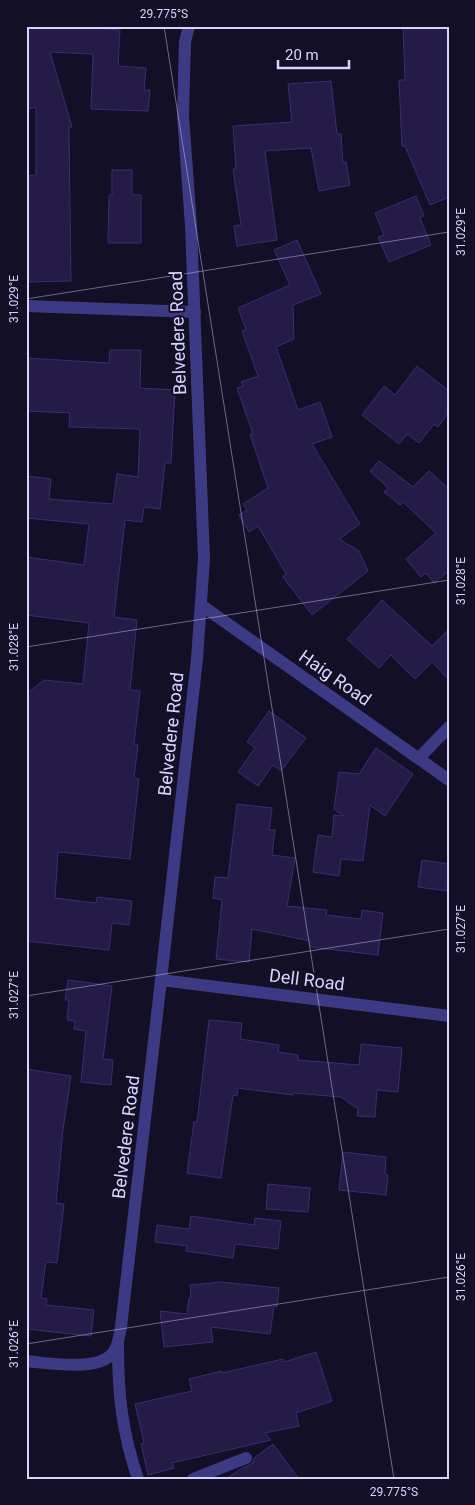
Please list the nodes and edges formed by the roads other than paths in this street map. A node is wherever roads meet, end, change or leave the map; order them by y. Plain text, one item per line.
1 (189, 26) edge
2 (26, 306) edge
3 (195, 312) junction
4 (201, 605) junction
5 (449, 727) edge
6 (418, 758) junction
7 (449, 780) edge
8 (161, 980) junction
9 (449, 1016) edge
10 (118, 1346) junction
11 (26, 1361) edge
12 (246, 1458) dead end
13 (138, 1479) edge
14 (193, 1479) edge

1 - 3 street, Belvedere Road
2 - 3 street
3 - 4 street, Belvedere Road
4 - 6 street, Haig Road
4 - 8 street, Belvedere Road
5 - 6 street
6 - 7 street, Haig Road
8 - 9 street, Dell Road
8 - 10 street, Belvedere Road
10 - 11 street
10 - 13 street, Belvedere Road
12 - 14 street

